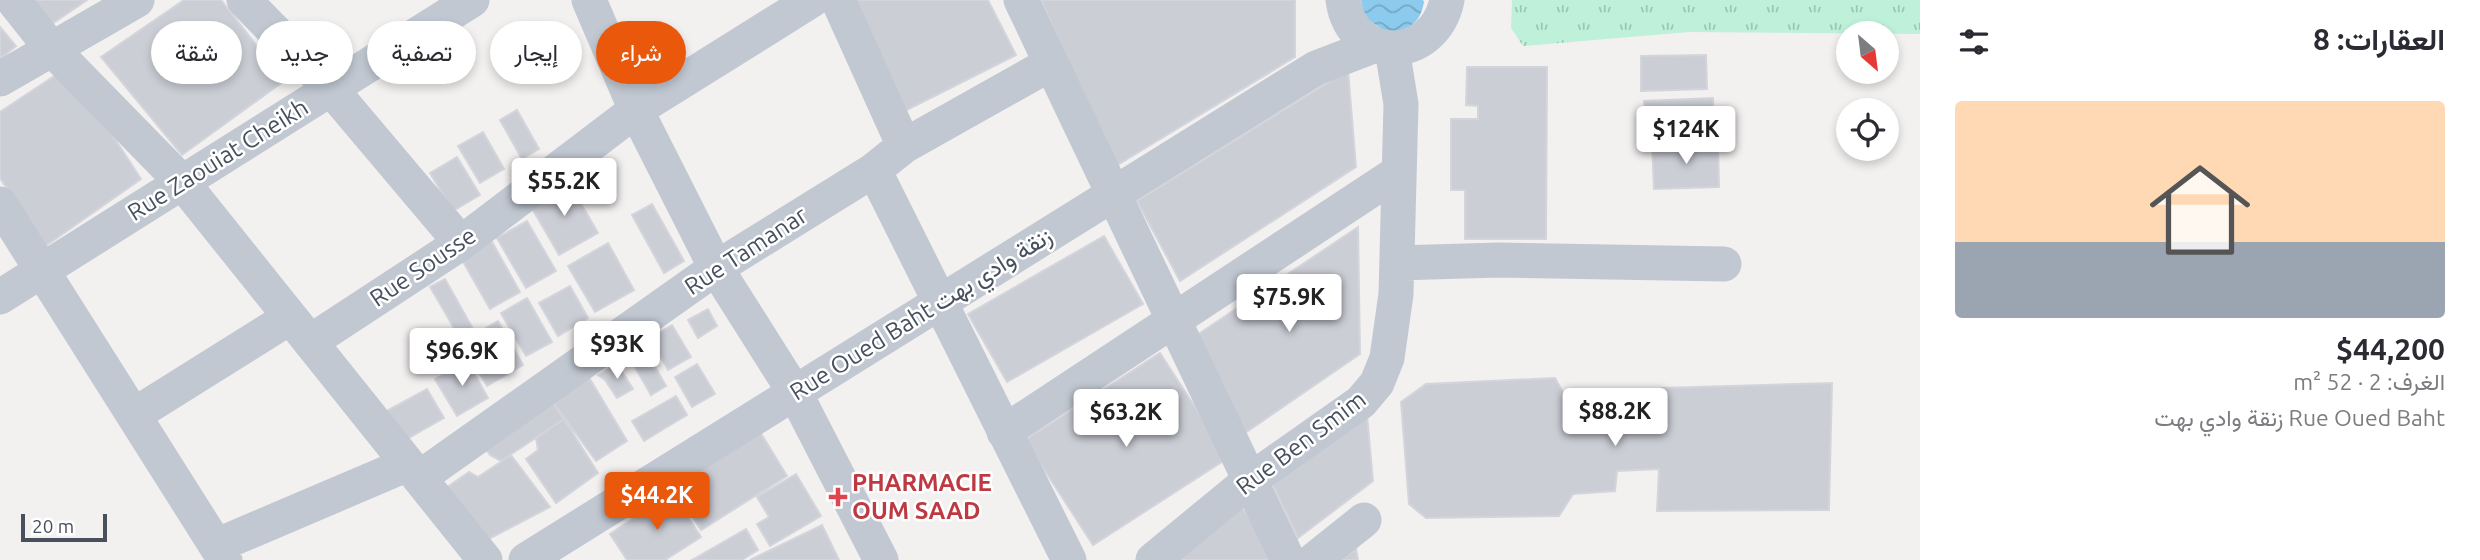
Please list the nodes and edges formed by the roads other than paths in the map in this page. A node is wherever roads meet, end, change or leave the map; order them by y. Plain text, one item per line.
1 (13, 0) edge
2 (137, 0) edge
3 (244, 0) edge
4 (472, 0) edge
5 (589, 0) edge
6 (812, 0) edge
7 (838, 0) edge
8 (1021, 0) edge
9 (1447, 0) edge
10 (1344, 5) edge
11 (1397, 45) junction
12 (51, 48) junction
13 (1050, 64) junction
14 (1316, 68) junction
15 (0, 79) edge
16 (331, 89) junction
17 (636, 110) junction
18 (904, 146) junction
19 (874, 170) junction
20 (1397, 173) junction
21 (182, 182) junction
22 (1112, 195) junction
23 (0, 204) edge
24 (461, 243) junction
25 (1724, 264) dead end
26 (716, 268) junction
27 (42, 271) junction
28 (1396, 279) junction
29 (0, 297) edge
30 (940, 303) junction
31 (1174, 320) junction
32 (300, 330) junction
33 (795, 393) junction
34 (134, 415) junction
35 (1004, 432) junction
36 (414, 471) junction
37 (1249, 481) junction
38 (1364, 520) dead end
39 (221, 552) edge
40 (485, 560) edge
41 (526, 560) edge
42 (881, 560) edge
43 (1069, 560) edge
44 (1153, 560) edge
45 (1287, 560) edge
46 (1314, 560) edge

1 - 12 street
2 - 12 street
3 - 16 street
4 - 16 street, Rue Zaouiat Cheikh
5 - 17 street
6 - 17 street, Rue Sousse
7 - 18 street
8 - 13 street
9 - 11 street
10 - 11 street
10 - 14 street
11 - 14 street, Rue Oued Baht زنقة وادي بهت
11 - 20 street, Rue Ben Smim
12 - 15 street
12 - 21 street
13 - 18 street, Rue Tamanar
13 - 22 street
14 - 22 street, Rue Oued Baht زنقة وادي بهت
16 - 21 street, Rue Zaouiat Cheikh
16 - 24 street
17 - 24 street, Rue Sousse
17 - 26 street
18 - 19 street, Rue Tamanar
19 - 26 street, Rue Tamanar
19 - 30 street
20 - 28 street, Rue Ben Smim
20 - 31 street
21 - 27 street, Rue Zaouiat Cheikh
21 - 32 street
22 - 30 street, Rue Oued Baht زنقة وادي بهت
22 - 31 street
23 - 27 street
24 - 32 street, Rue Sousse
25 - 28 street
26 - 33 street
26 - 36 street, Rue Tamanar
27 - 29 street, Rue Zaouiat Cheikh
27 - 34 street
28 - 37 street, Rue Ben Smim
30 - 33 street, Rue Oued Baht زنقة وادي بهت
30 - 35 street
31 - 35 street
31 - 37 street
32 - 34 street, Rue Sousse
32 - 36 street
33 - 41 street, Rue Oued Baht زنقة وادي بهت
33 - 42 street
34 - 39 street
35 - 43 street
36 - 39 street, Rue Tamanar
36 - 40 street
37 - 44 street, Rue Ben Smim
37 - 45 street
38 - 46 street

